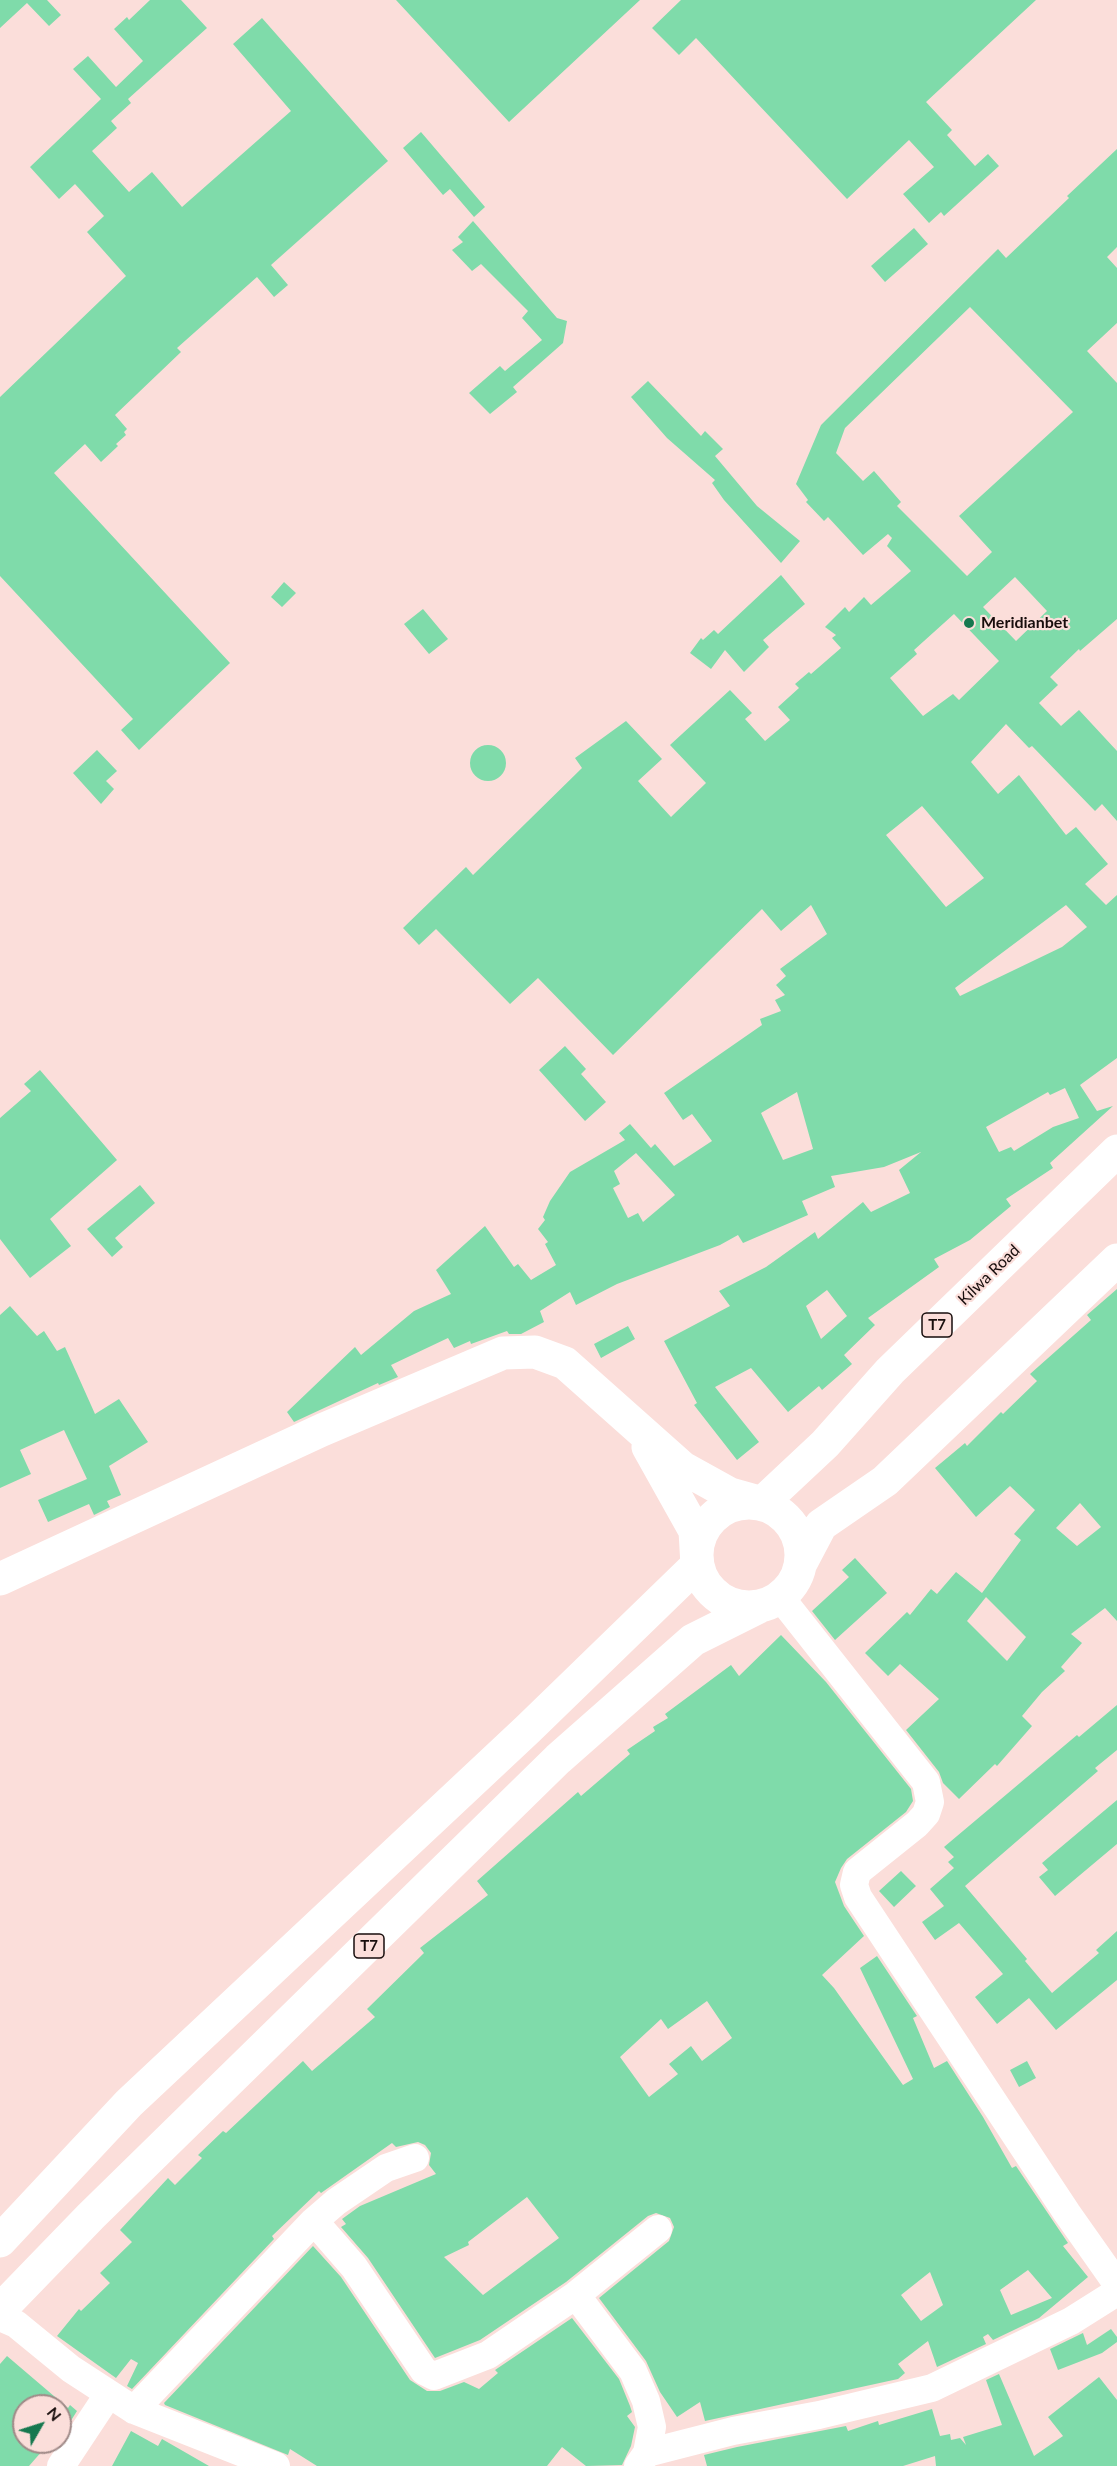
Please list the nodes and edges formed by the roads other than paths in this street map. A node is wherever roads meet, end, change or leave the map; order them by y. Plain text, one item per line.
1 (1117, 1150) edge
2 (1117, 1260) edge
3 (638, 1430) junction
4 (762, 1503) junction
5 (697, 1565) junction
6 (794, 1577) junction
7 (0, 1579) edge
8 (759, 1607) junction
9 (415, 2158) dead end
10 (314, 2221) junction
11 (658, 2229) dead end
12 (0, 2241) edge
13 (1117, 2284) edge
14 (1117, 2292) edge
15 (576, 2295) junction
16 (0, 2310) edge
17 (0, 2317) edge
18 (108, 2395) junction
19 (134, 2410) junction
20 (642, 2460) edge
21 (61, 2466) edge
22 (276, 2466) edge

1 - 4 main road, Kilwa Road / T7
2 - 6 main road
3 - 4 main road
3 - 5 main road
3 - 7 main road
4 - 5 main road
4 - 6 main road
5 - 8 main road
5 - 12 main road
6 - 8 main road, T7
6 - 13 street
8 - 16 main road, T7
9 - 10 street
10 - 15 street
10 - 19 street
11 - 15 street
14 - 20 street
15 - 20 street
17 - 18 street
18 - 19 street
18 - 21 street
19 - 22 street

